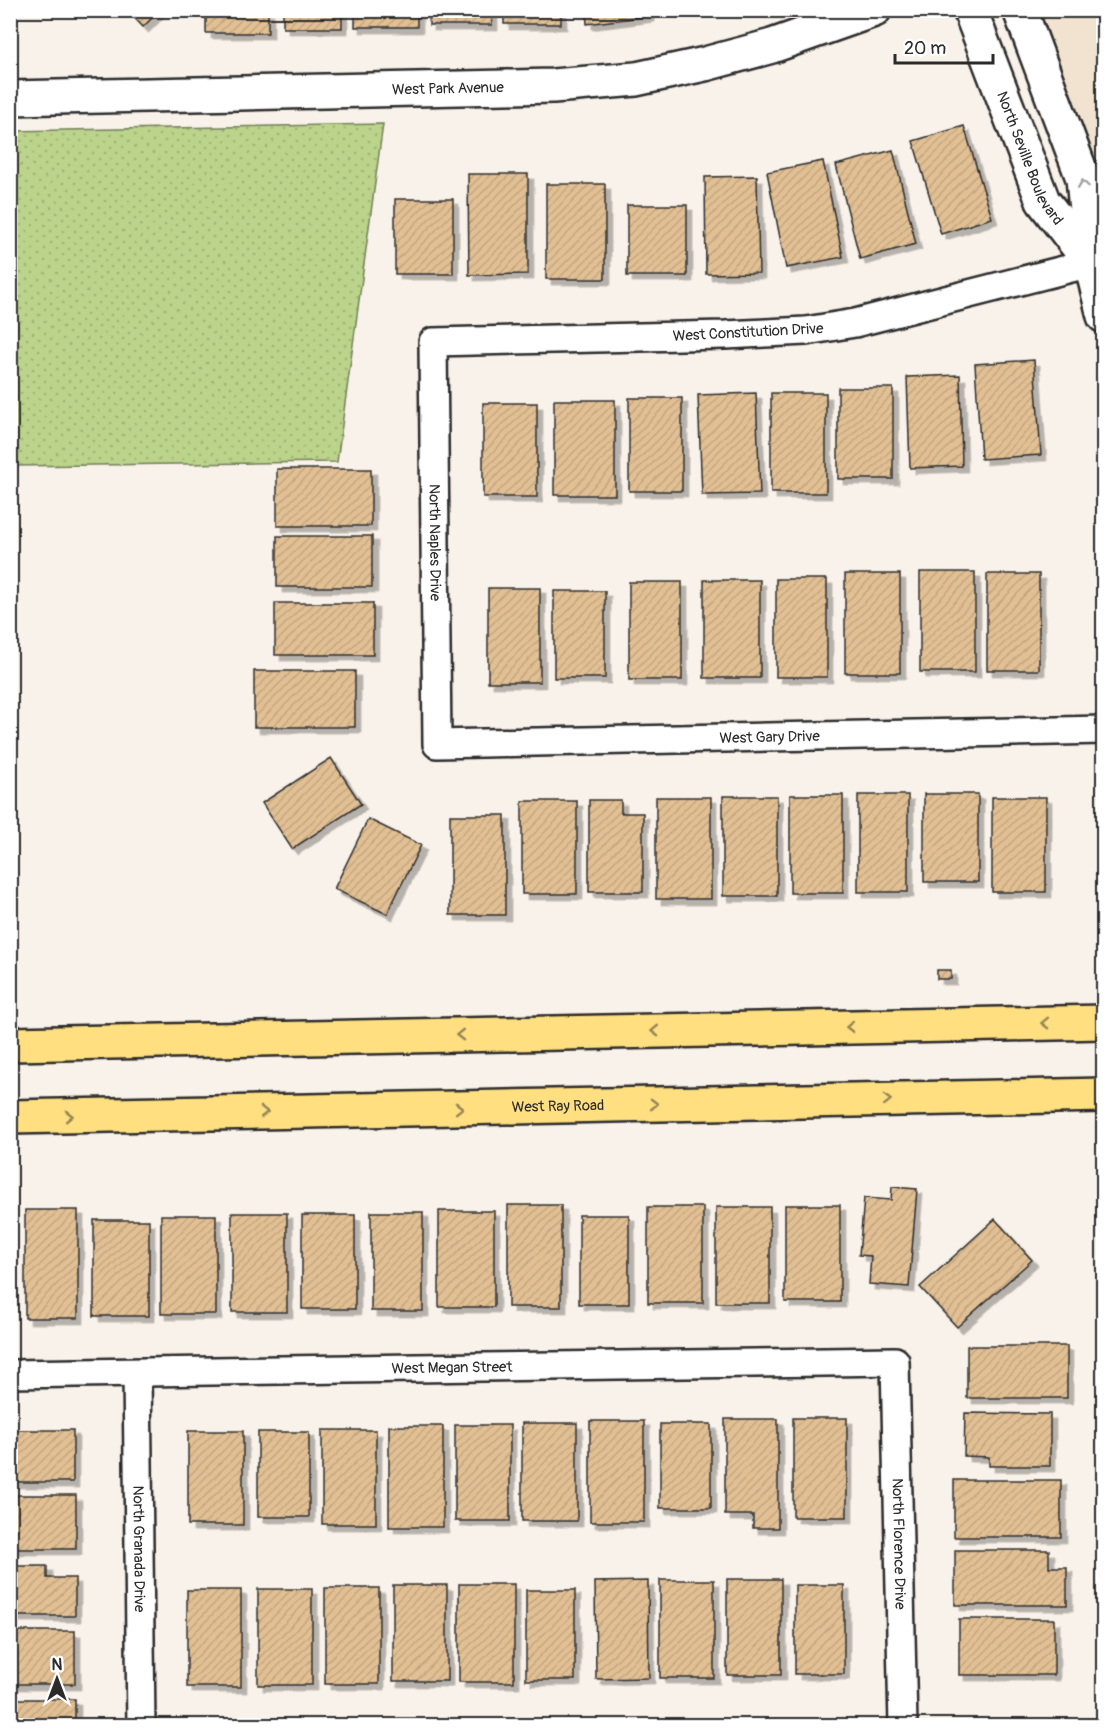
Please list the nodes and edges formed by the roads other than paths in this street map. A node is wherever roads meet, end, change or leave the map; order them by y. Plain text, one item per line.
1 (874, 10) edge
2 (970, 10) edge
3 (1020, 10) edge
4 (10, 98) edge
5 (1091, 263) junction
6 (1104, 316) edge
7 (433, 342) joint
8 (1104, 730) edge
9 (437, 744) joint
10 (1104, 1022) edge
11 (10, 1044) edge
12 (1104, 1095) edge
13 (10, 1117) edge
14 (895, 1361) joint
15 (137, 1373) junction
16 (10, 1374) edge
17 (141, 1725) edge
18 (903, 1725) edge

1 - 4 street, West Park Avenue
2 - 5 street, North Seville Boulevard
5 -> 3 street, North Seville Boulevard
5 - 6 street, North Seville Boulevard
5 - 7 street, West Constitution Drive
7 - 9 street, North Naples Drive
8 - 9 street, West Gary Drive
10 -> 11 main road
13 -> 12 main road, West Ray Road
14 - 15 street, West Megan Street
14 - 18 street, North Florence Drive
15 - 16 street, West Megan Street
15 - 17 street, North Granada Drive

